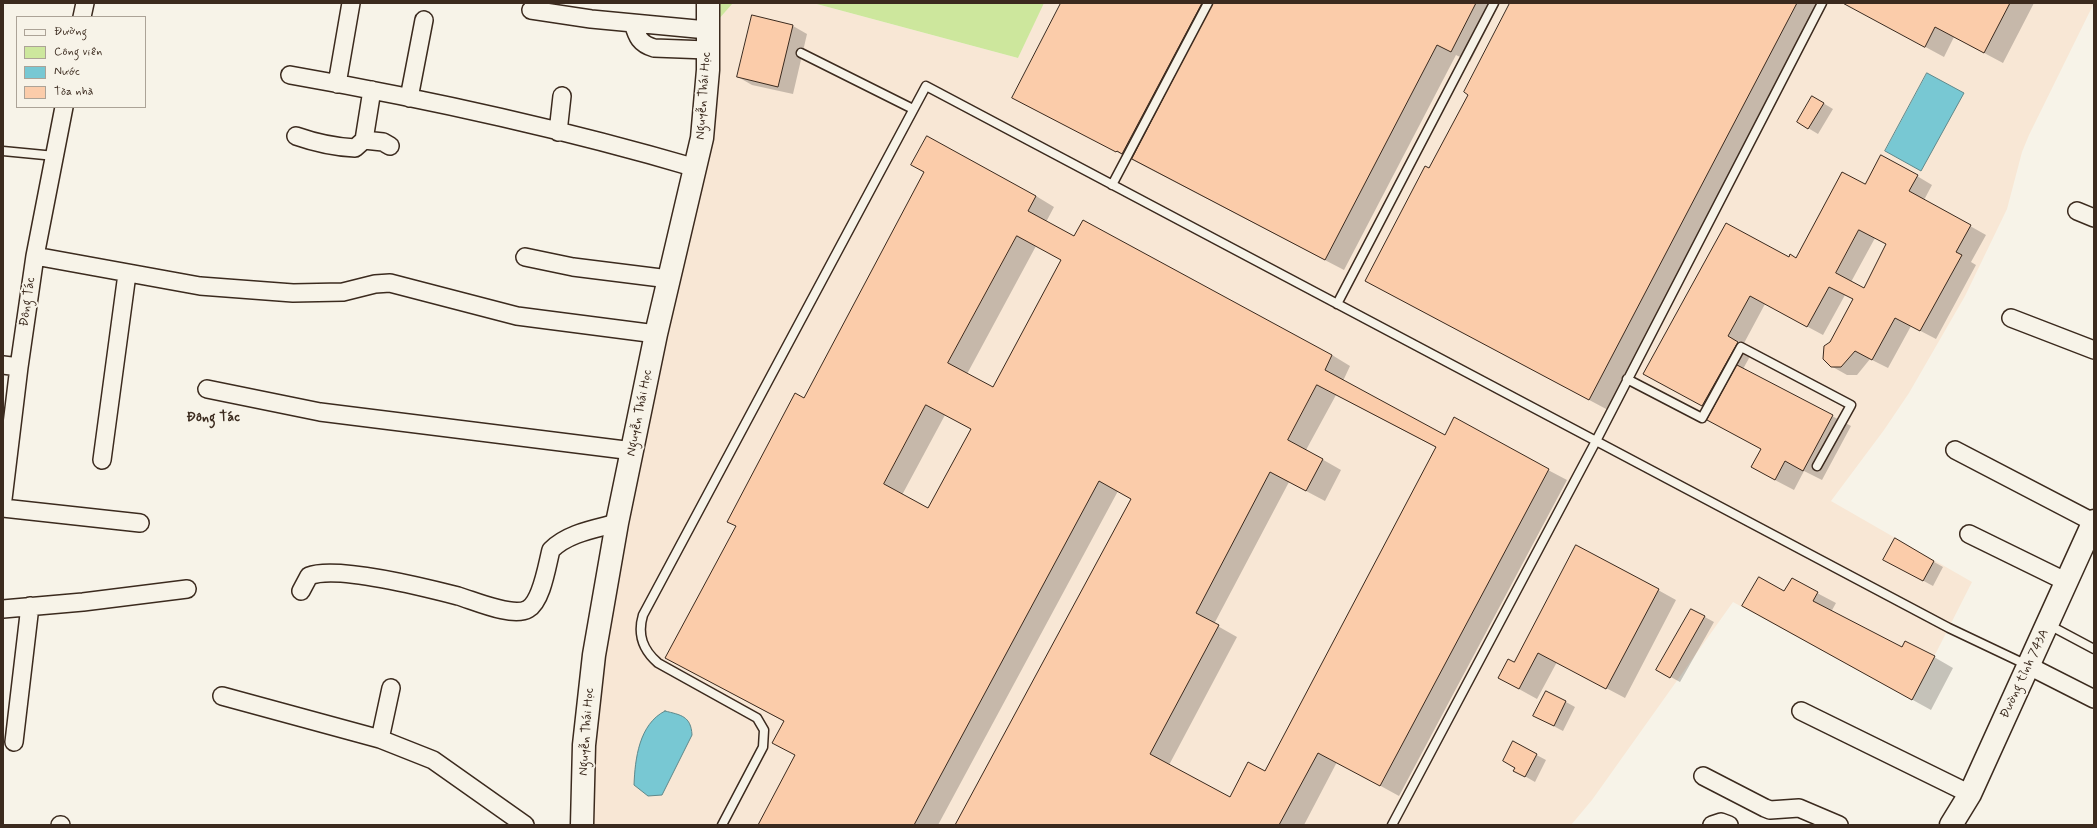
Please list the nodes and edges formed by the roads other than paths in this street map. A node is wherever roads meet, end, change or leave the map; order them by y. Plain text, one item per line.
1 (85, 3) edge
2 (351, 3) edge
3 (708, 3) edge
4 (1208, 3) edge
5 (1494, 3) edge
6 (1822, 3) edge
7 (531, 10) dead end
8 (82, 16) edge
9 (424, 20) dead end
10 (633, 24) junction
11 (707, 40) junction
12 (800, 53) dead end
13 (290, 75) dead end
14 (337, 84) junction
15 (372, 90) junction
16 (562, 96) dead end
17 (409, 98) junction
18 (64, 108) edge
19 (913, 109) junction
20 (558, 132) junction
21 (296, 136) dead end
22 (364, 140) junction
23 (390, 146) dead end
24 (3, 152) edge
25 (55, 156) junction
26 (696, 168) junction
27 (1112, 185) junction
28 (2077, 211) dead end
29 (2094, 218) edge
30 (35, 256) junction
31 (525, 257) dead end
32 (128, 274) junction
33 (669, 279) junction
34 (1337, 304) junction
35 (2011, 318) dead end
36 (656, 334) junction
37 (2094, 350) edge
38 (11, 366) edge
39 (1627, 379) junction
40 (207, 390) dead end
41 (1596, 441) junction
42 (1955, 450) dead end
43 (633, 451) junction
44 (102, 460) dead end
45 (1817, 466) dead end
46 (3, 500) edge
47 (3, 508) edge
48 (2094, 521) edge
49 (140, 523) dead end
50 (618, 523) junction
51 (1969, 534) dead end
52 (2067, 582) junction
53 (187, 589) dead end
54 (300, 591) dead end
55 (30, 606) junction
56 (3, 608) edge
57 (2048, 624) junction
58 (2094, 649) edge
59 (2027, 665) junction
60 (391, 688) dead end
61 (222, 696) dead end
62 (2094, 699) edge
63 (1801, 711) dead end
64 (380, 739) junction
65 (14, 742) dead end
66 (1703, 776) dead end
67 (1970, 794) junction
68 (525, 825) edge
69 (582, 825) edge
70 (722, 825) edge
71 (1392, 825) edge
72 (1712, 825) edge
73 (1730, 825) edge
74 (1839, 825) edge
75 (1951, 825) edge

1 - 8 street
2 - 14 street
3 - 11 street, Nguyễn Thái Học
4 - 27 lane
5 - 34 lane
6 - 39 lane
7 - 10 street
9 - 17 street
10 - 11 street
10 - 11 street
11 - 26 street, Nguyễn Thái Học
12 - 19 lane
13 - 14 street
14 - 15 street
15 - 17 street
15 - 22 street
16 - 20 street
17 - 20 street
18 - 25 street, Đông Tác
19 - 27 lane
19 - 70 lane
20 - 26 street
21 - 22 street
22 - 23 street
24 - 25 lane
25 - 30 street, Đông Tác
26 - 33 street, Nguyễn Thái Học
27 - 34 lane
28 - 29 street
30 - 32 street
30 - 38 street, Đông Tác
31 - 33 street
32 - 36 street
32 - 44 street
33 - 36 street, Nguyễn Thái Học
34 - 41 lane
35 - 37 street
36 - 43 street, Nguyễn Thái Học
38 - 46 street, Đông Tác
39 - 41 lane
39 - 45 lane
40 - 43 street
41 - 59 lane
41 - 71 lane
42 - 48 street
43 - 50 street, Nguyễn Thái Học
47 - 49 street
48 - 52 street, Đường tỉnh 743A
50 - 54 street
50 - 69 street, Nguyễn Thái Học
51 - 52 street
52 - 57 street, Đường tỉnh 743A
53 - 55 street
55 - 56 street
55 - 65 street
57 - 58 lane
57 - 59 street, Đường tỉnh 743A
59 - 62 street
59 - 67 street, Đường tỉnh 743A
60 - 64 street
61 - 64 street
63 - 67 street
64 - 68 street
66 - 74 street
67 - 75 street, Đường tỉnh 743A
72 - 73 street

